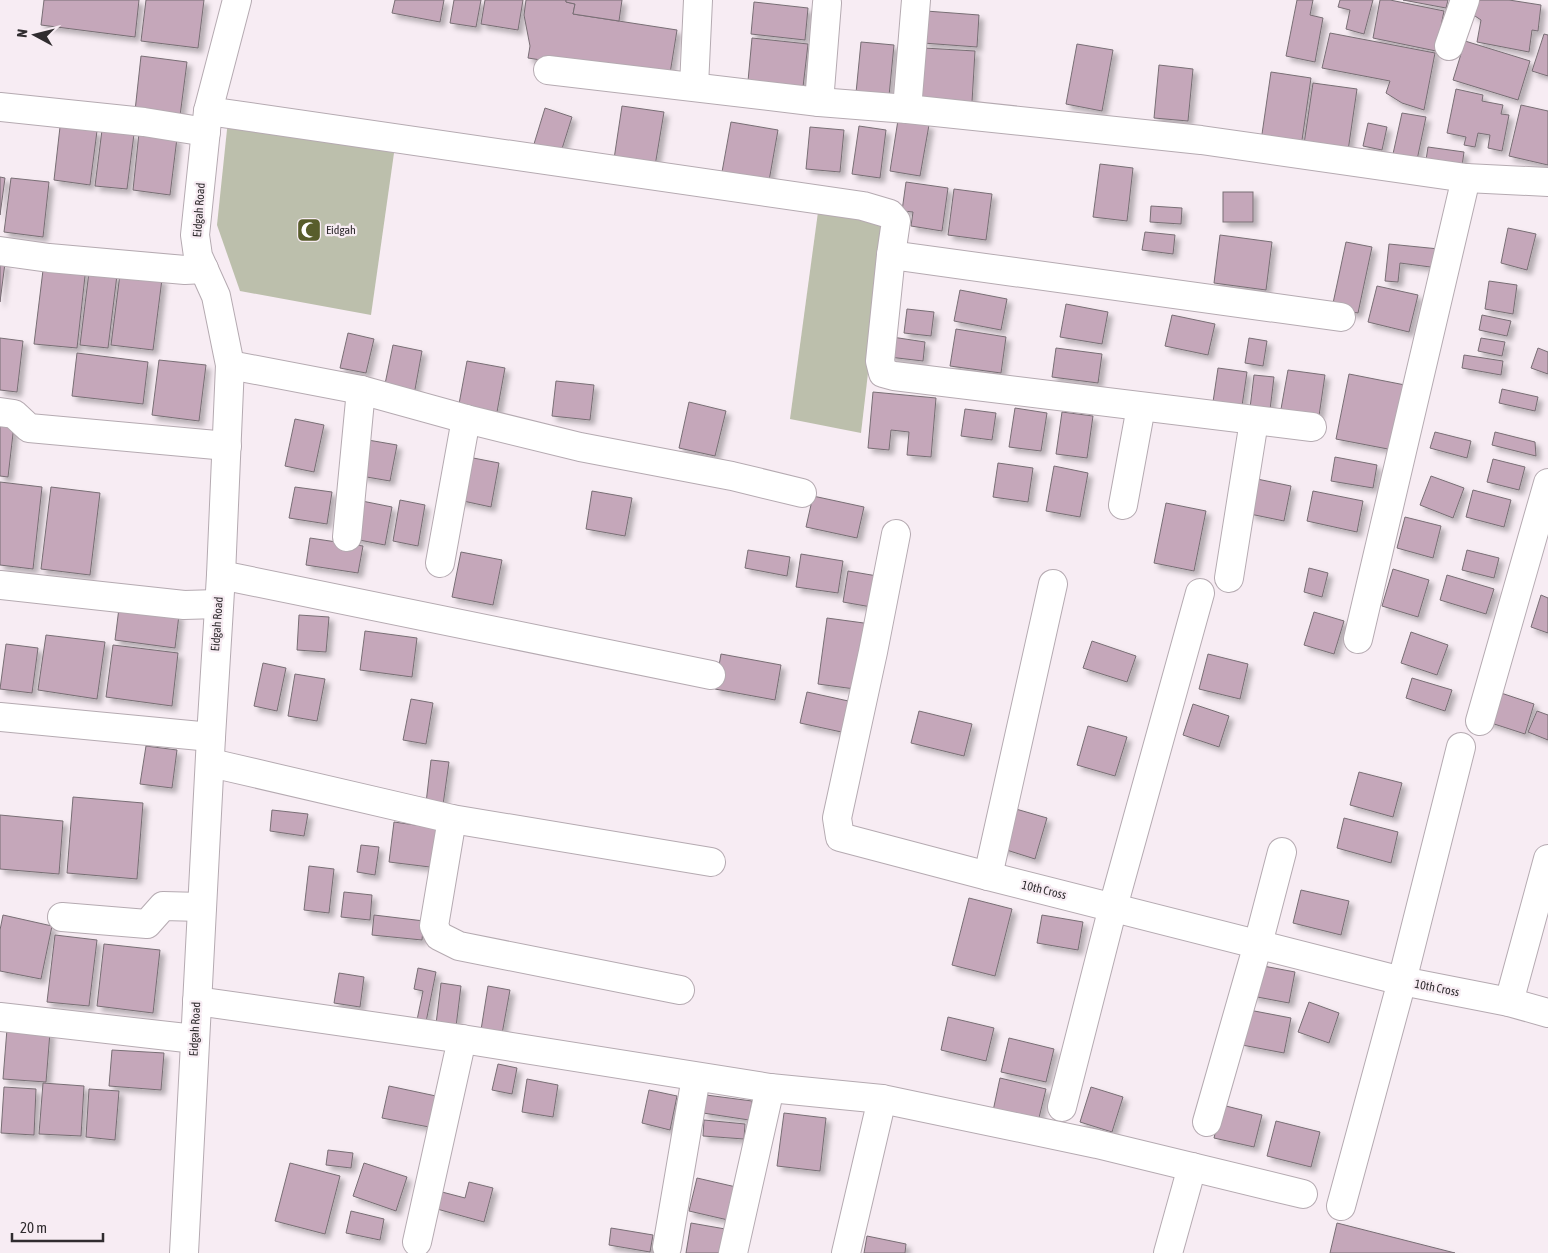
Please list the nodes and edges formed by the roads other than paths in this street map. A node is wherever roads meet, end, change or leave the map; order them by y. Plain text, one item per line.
1 (698, 0) edge
2 (916, 0) edge
3 (1465, 0) edge
4 (236, 2) edge
5 (827, 3) dead end
6 (1450, 46) dead end
7 (548, 70) dead end
8 (694, 86) junction
9 (819, 102) junction
10 (0, 106) edge
11 (907, 109) junction
12 (207, 121) junction
13 (1466, 178) junction
14 (1548, 182) edge
15 (0, 251) edge
16 (891, 254) junction
17 (204, 269) junction
18 (1341, 317) dead end
19 (230, 365) junction
20 (361, 390) junction
21 (1140, 407) junction
22 (0, 412) edge
23 (466, 419) junction
24 (1254, 421) junction
25 (1312, 427) dead end
26 (227, 446) junction
27 (1548, 484) edge
28 (802, 493) dead end
29 (1123, 506) dead end
30 (896, 534) dead end
31 (347, 537) dead end
32 (440, 563) dead end
33 (221, 575) junction
34 (1229, 578) dead end
35 (1053, 584) dead end
36 (0, 585) edge
37 (1200, 593) dead end
38 (218, 604) junction
39 (1358, 639) dead end
40 (711, 675) dead end
41 (0, 717) edge
42 (1480, 721) dead end
43 (1461, 747) dead end
44 (211, 750) junction
45 (452, 819) junction
46 (1282, 852) dead end
47 (1548, 859) edge
48 (711, 862) dead end
49 (988, 876) junction
50 (202, 907) junction
51 (1113, 907) junction
52 (62, 917) dead end
53 (1258, 944) junction
54 (1402, 981) junction
55 (680, 990) dead end
56 (197, 1001) junction
57 (1509, 1002) junction
58 (1548, 1013) edge
59 (0, 1017) edge
60 (195, 1039) junction
61 (462, 1039) junction
62 (696, 1077) junction
63 (770, 1088) junction
64 (882, 1099) junction
65 (1062, 1107) dead end
66 (1207, 1122) dead end
67 (1192, 1167) junction
68 (1303, 1194) dead end
69 (1341, 1206) dead end
70 (417, 1242) dead end
71 (667, 1247) dead end
72 (184, 1253) edge
73 (733, 1253) edge
74 (846, 1253) edge
75 (1168, 1253) edge

1 - 8 street
2 - 11 street
3 - 6 street
4 - 12 street, Eidgah Road
5 - 9 street
7 - 8 street
8 - 9 street
9 - 11 street
10 - 12 street
11 - 13 street
12 - 16 street
12 - 17 street, Eidgah Road
13 - 14 street
13 - 39 street
15 - 17 street
16 - 18 street
16 - 21 street
17 - 19 street, Eidgah Road
19 - 20 street
19 - 26 street, Eidgah Road
20 - 23 street
20 - 31 street
21 - 24 street
21 - 29 street
22 - 26 street
23 - 28 street
23 - 32 street
24 - 25 street
24 - 34 street
26 - 33 street, Eidgah Road
27 - 42 street
30 - 49 street, 10th Cross
33 - 38 street, Eidgah Road
33 - 40 street
35 - 49 street
36 - 38 street
37 - 51 street
38 - 44 street, Eidgah Road
41 - 44 street
43 - 54 street
44 - 45 street
44 - 50 street, Eidgah Road
45 - 48 street
45 - 55 street
46 - 53 street
47 - 57 street
49 - 51 street, 10th Cross
50 - 52 street
50 - 56 street, Eidgah Road
51 - 53 street, 10th Cross
51 - 65 street
53 - 54 street, 10th Cross
53 - 66 street
54 - 57 street, 10th Cross
54 - 69 street
56 - 60 street, Eidgah Road
56 - 61 street
57 - 58 street, 10th Cross
59 - 60 street
60 - 72 street, Eidgah Road
61 - 62 street
61 - 70 street
62 - 63 street
62 - 71 street
63 - 64 street
63 - 73 street
64 - 67 street
64 - 74 street
67 - 68 street
67 - 75 street

